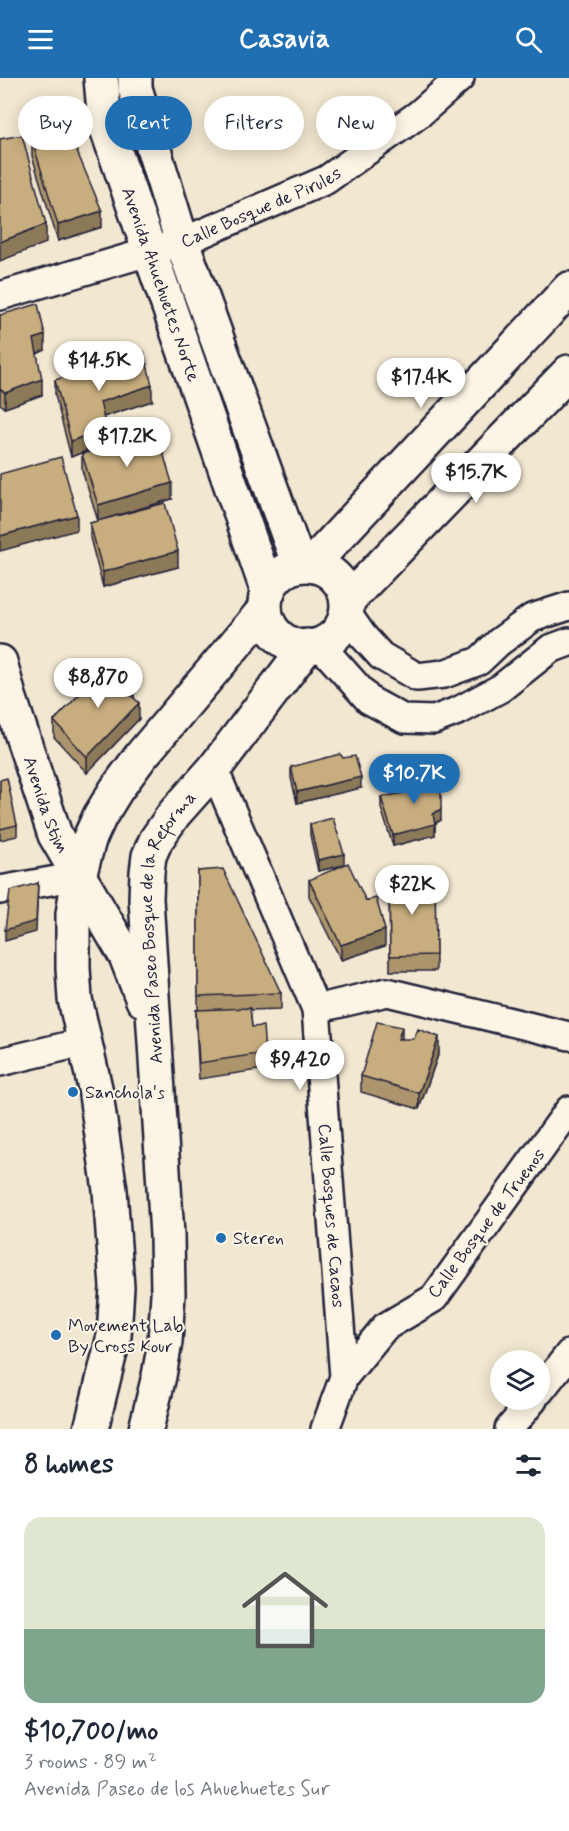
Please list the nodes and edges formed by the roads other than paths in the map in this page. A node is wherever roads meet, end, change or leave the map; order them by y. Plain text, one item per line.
1 (101, 78) edge
2 (135, 78) edge
3 (460, 78) edge
4 (182, 242) junction
5 (149, 253) junction
6 (569, 289) edge
7 (0, 296) edge
8 (569, 372) edge
9 (305, 565) junction
10 (266, 601) junction
11 (347, 606) junction
12 (569, 606) edge
13 (499, 642) junction
14 (569, 642) edge
15 (313, 645) junction
16 (0, 662) edge
17 (525, 668) junction
18 (214, 769) junction
19 (79, 876) junction
20 (0, 890) edge
21 (316, 1009) junction
22 (154, 1030) junction
23 (569, 1036) edge
24 (84, 1042) junction
25 (0, 1062) edge
26 (569, 1110) edge
27 (569, 1354) edge
28 (344, 1377) junction
29 (550, 1378) edge
30 (525, 1410) edge
31 (90, 1429) edge
32 (146, 1429) edge
33 (325, 1429) edge
34 (509, 1429) edge

1 - 5 main road, Avenida Ahuehuetes Norte
2 - 4 main road, Avenida Ahuehuetes Norte
3 - 4 street, Calle Bosque de Pirules
4 - 5 street, Calle Bosque de Pirules
4 - 9 main road, Avenida Ahuehuetes Norte
5 - 7 street, Calle Bosque de Pirules
5 - 10 main road, Avenida Ahuehuetes Norte
6 - 9 main road
8 - 11 main road
9 - 10 main road
9 - 11 main road
10 - 15 main road
10 - 19 main road
11 - 13 street
11 - 15 main road
12 - 13 street
13 - 17 street
14 - 17 street
15 - 17 street
15 - 18 main road, Avenida Paseo Bosque de la Reforma
16 - 19 main road, Avenida Stim
18 - 21 street, Calle Bosques de Cacaos
18 - 22 main road, Avenida Paseo Bosque de la Reforma
19 - 20 street
19 - 22 main road, Avenida Stim
19 - 24 main road
21 - 23 street
21 - 28 street, Calle Bosques de Cacaos
22 - 32 main road, Avenida Paseo Bosque de la Reforma
24 - 25 street
24 - 31 main road
26 - 28 street, Calle Bosque de Truenos
27 - 29 street
28 - 33 street, Calle Bosques de Cacaos
30 - 34 street

